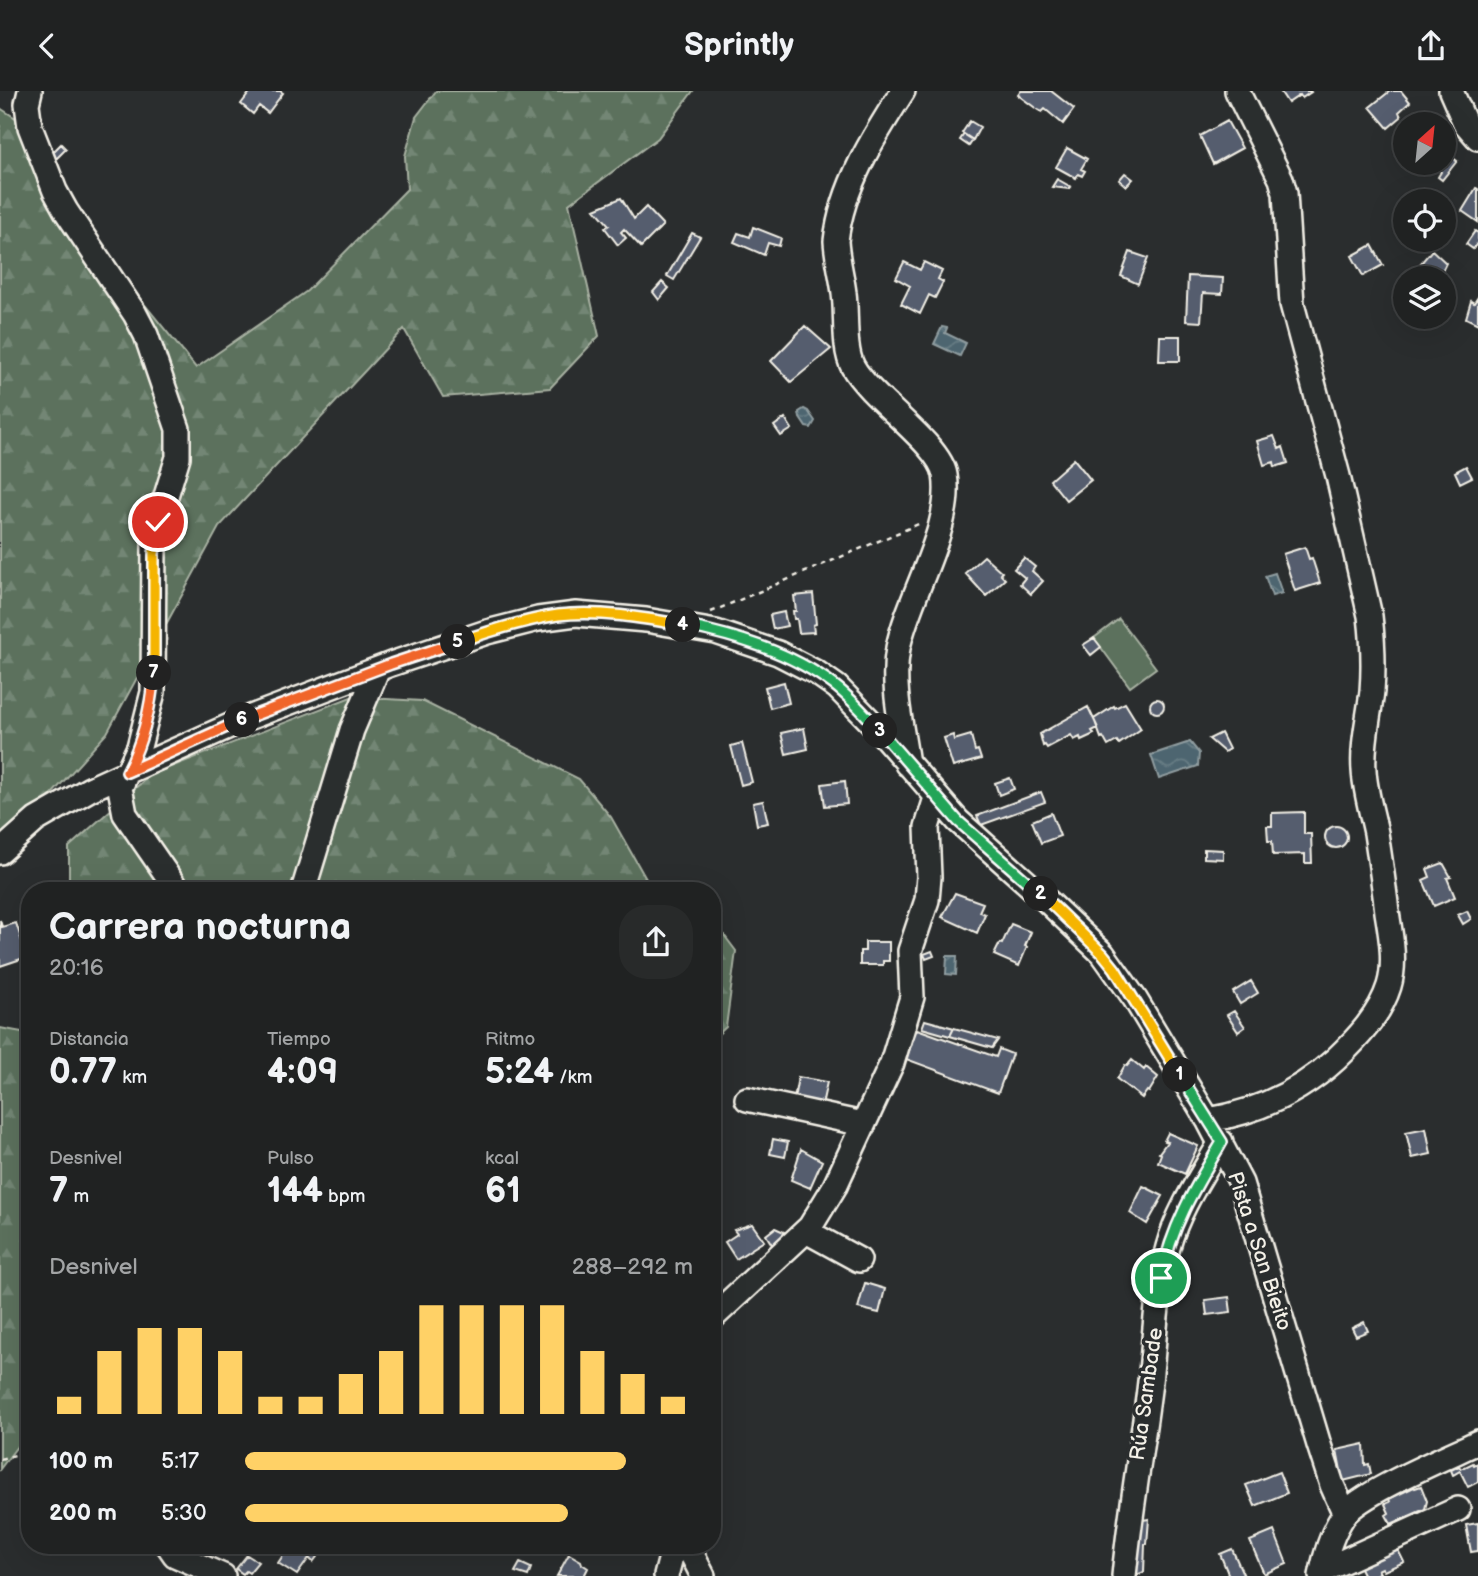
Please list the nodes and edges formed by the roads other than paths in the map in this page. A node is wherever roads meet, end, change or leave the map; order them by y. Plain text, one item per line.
1 (30, 91) edge
2 (903, 91) edge
3 (1237, 91) edge
4 (1451, 91) edge
5 (1478, 138) edge
6 (378, 669) junction
7 (907, 764) junction
8 (127, 772) junction
9 (936, 799) junction
10 (0, 852) edge
11 (171, 882) edge
12 (306, 882) edge
13 (747, 1099) dead end
14 (1208, 1120) junction
15 (863, 1124) junction
16 (1222, 1142) junction
17 (806, 1231) junction
18 (859, 1259) dead end
19 (721, 1310) edge
20 (1478, 1442) edge
21 (1458, 1509) dead end
22 (1345, 1514) junction
23 (174, 1554) edge
24 (672, 1554) edge
25 (692, 1554) edge
26 (1322, 1574) edge
27 (223, 1576) edge
28 (666, 1576) edge
29 (703, 1576) edge
30 (1124, 1576) edge

1 - 8 street
2 - 7 street
3 - 14 street
4 - 5 street
6 - 7 street, Pista a San Bieito
6 - 8 street, Pista a San Bieito
6 - 12 street
7 - 9 street, Pista a San Bieito
8 - 10 street, Pista a San Bieito
8 - 11 street
9 - 14 street, Pista a San Bieito
9 - 15 street
13 - 15 street
14 - 16 street, Pista a San Bieito
15 - 17 street
16 - 22 street, Pista a San Bieito
16 - 30 street, Rúa Sambade
17 - 18 street
17 - 19 street
20 - 22 street
21 - 26 street
22 - 26 street
23 - 27 street
24 - 28 street
25 - 29 street

